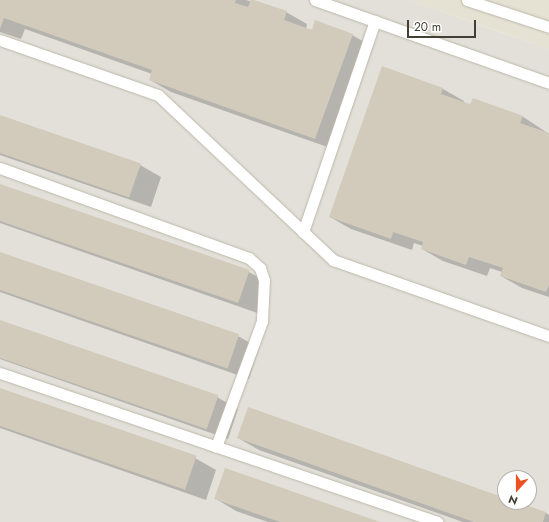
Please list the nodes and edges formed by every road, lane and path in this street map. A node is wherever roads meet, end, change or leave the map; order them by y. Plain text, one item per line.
1 (315, 0) edge
2 (467, 0) edge
3 (375, 21) junction
4 (549, 27) edge
5 (0, 40) edge
6 (549, 83) edge
7 (0, 168) edge
8 (303, 232) junction
9 (549, 336) edge
10 (0, 373) edge
11 (216, 447) junction
12 (437, 522) edge

1 - 3 lane
2 - 4 lane
3 - 6 lane
3 - 8 lane
5 - 8 lane
7 - 11 lane
8 - 9 lane
10 - 11 lane
11 - 12 lane

